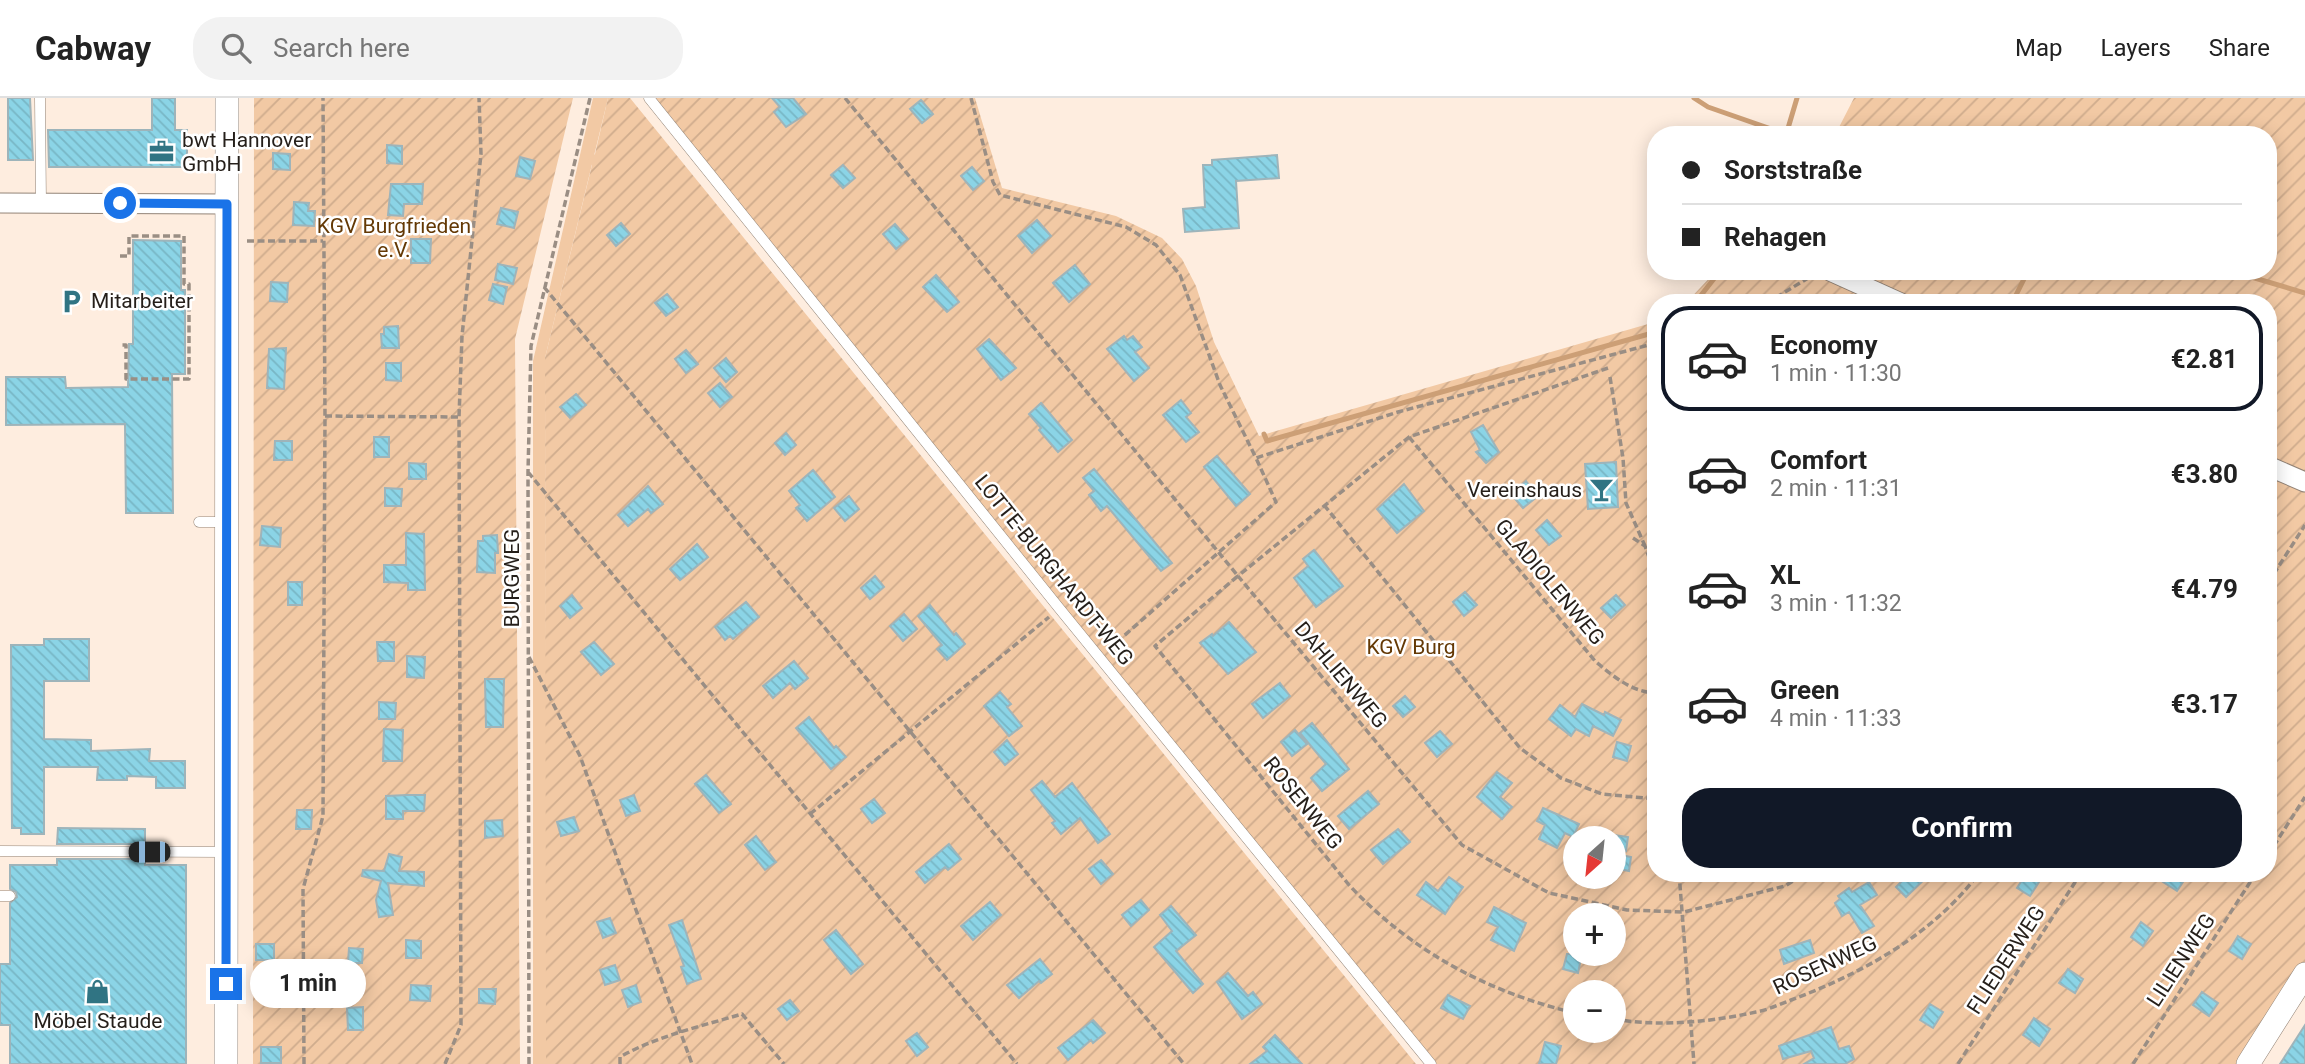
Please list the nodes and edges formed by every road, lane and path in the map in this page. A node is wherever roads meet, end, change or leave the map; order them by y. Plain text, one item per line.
1 (40, 98) edge
2 (227, 98) edge
3 (323, 98) edge
4 (479, 98) edge
5 (590, 98) edge
6 (649, 98) edge
7 (845, 98) edge
8 (971, 98) edge
9 (0, 203) edge
10 (41, 203) junction
11 (227, 204) junction
12 (228, 241) junction
13 (323, 242) junction
14 (120, 256) dead end
15 (1804, 280) edge
16 (1850, 280) edge
17 (544, 287) junction
18 (1782, 294) edge
19 (1881, 294) edge
20 (120, 345) dead end
21 (1647, 345) edge
22 (1608, 368) dead end
23 (1610, 377) dead end
24 (325, 416) junction
25 (459, 417) junction
26 (1409, 437) junction
27 (1256, 458) junction
28 (2277, 470) edge
29 (528, 472) junction
30 (2305, 482) edge
31 (1324, 505) junction
32 (199, 522) dead end
33 (228, 522) junction
34 (2305, 525) edge
35 (1633, 538) dead end
36 (1645, 546) junction
37 (1217, 552) junction
38 (1647, 552) edge
39 (2277, 569) edge
40 (1238, 576) junction
41 (1059, 608) junction
42 (527, 654) junction
43 (1100, 657) junction
44 (1647, 692) edge
45 (910, 732) junction
46 (2305, 797) edge
47 (1647, 798) edge
48 (810, 814) junction
49 (2277, 841) edge
50 (0, 851) edge
51 (227, 852) junction
52 (1680, 882) edge
53 (1791, 882) edge
54 (1971, 882) edge
55 (2075, 882) edge
56 (2250, 882) edge
57 (1684, 912) junction
58 (2305, 974) edge
59 (1563, 1010) edge
60 (1692, 1021) junction
61 (1626, 1022) edge
62 (680, 1032) junction
63 (226, 1064) edge
64 (304, 1064) edge
65 (445, 1064) edge
66 (529, 1064) edge
67 (620, 1064) edge
68 (692, 1064) edge
69 (783, 1064) edge
70 (1017, 1064) edge
71 (1184, 1064) edge
72 (1431, 1064) edge
73 (1693, 1064) edge
74 (1958, 1064) edge
75 (2133, 1064) edge
76 (2248, 1064) edge

1 - 10 lane
2 - 11 street
3 - 13 path
4 - 25 path
5 - 17 path, BURGWEG
6 - 41 lane, LOTTE-BURGHARDT-WEG
7 - 37 path
8 - 27 path
9 - 10 street
10 - 11 street
11 - 12 street
12 - 13 path
12 - 33 street
13 - 24 path
14 - 20 path
15 - 18 path
16 - 19 street
17 - 29 path, BURGWEG
17 - 45 path
21 - 27 path
22 - 26 path
23 - 36 path
24 - 25 path
24 - 64 path
25 - 65 path
26 - 31 path
26 - 44 path, GLADIOLENWEG
27 - 37 path
28 - 30 street
29 - 42 path, BURGWEG
29 - 48 path
31 - 40 path
31 - 47 path
32 - 33 lane
33 - 51 street
34 - 39 path
35 - 36 path
36 - 38 path
37 - 40 path
37 - 43 path
40 - 57 path, DAHLIENWEG
40 - 59 path, ROSENWEG
41 - 43 lane, LOTTE-BURGHARDT-WEG
41 - 45 path
42 - 62 path
42 - 66 path, BURGWEG
43 - 72 lane, LOTTE-BURGHARDT-WEG
45 - 48 path
45 - 71 path
46 - 49 path
48 - 70 path
50 - 51 lane
51 - 63 street
52 - 57 path
53 - 57 path, DAHLIENWEG
54 - 60 path, ROSENWEG
55 - 74 path, FLIEDERWEG
56 - 75 path, LILIENWEG
57 - 60 path
58 - 76 street
60 - 61 path, ROSENWEG
60 - 73 path
62 - 67 path
62 - 68 path
62 - 69 path

